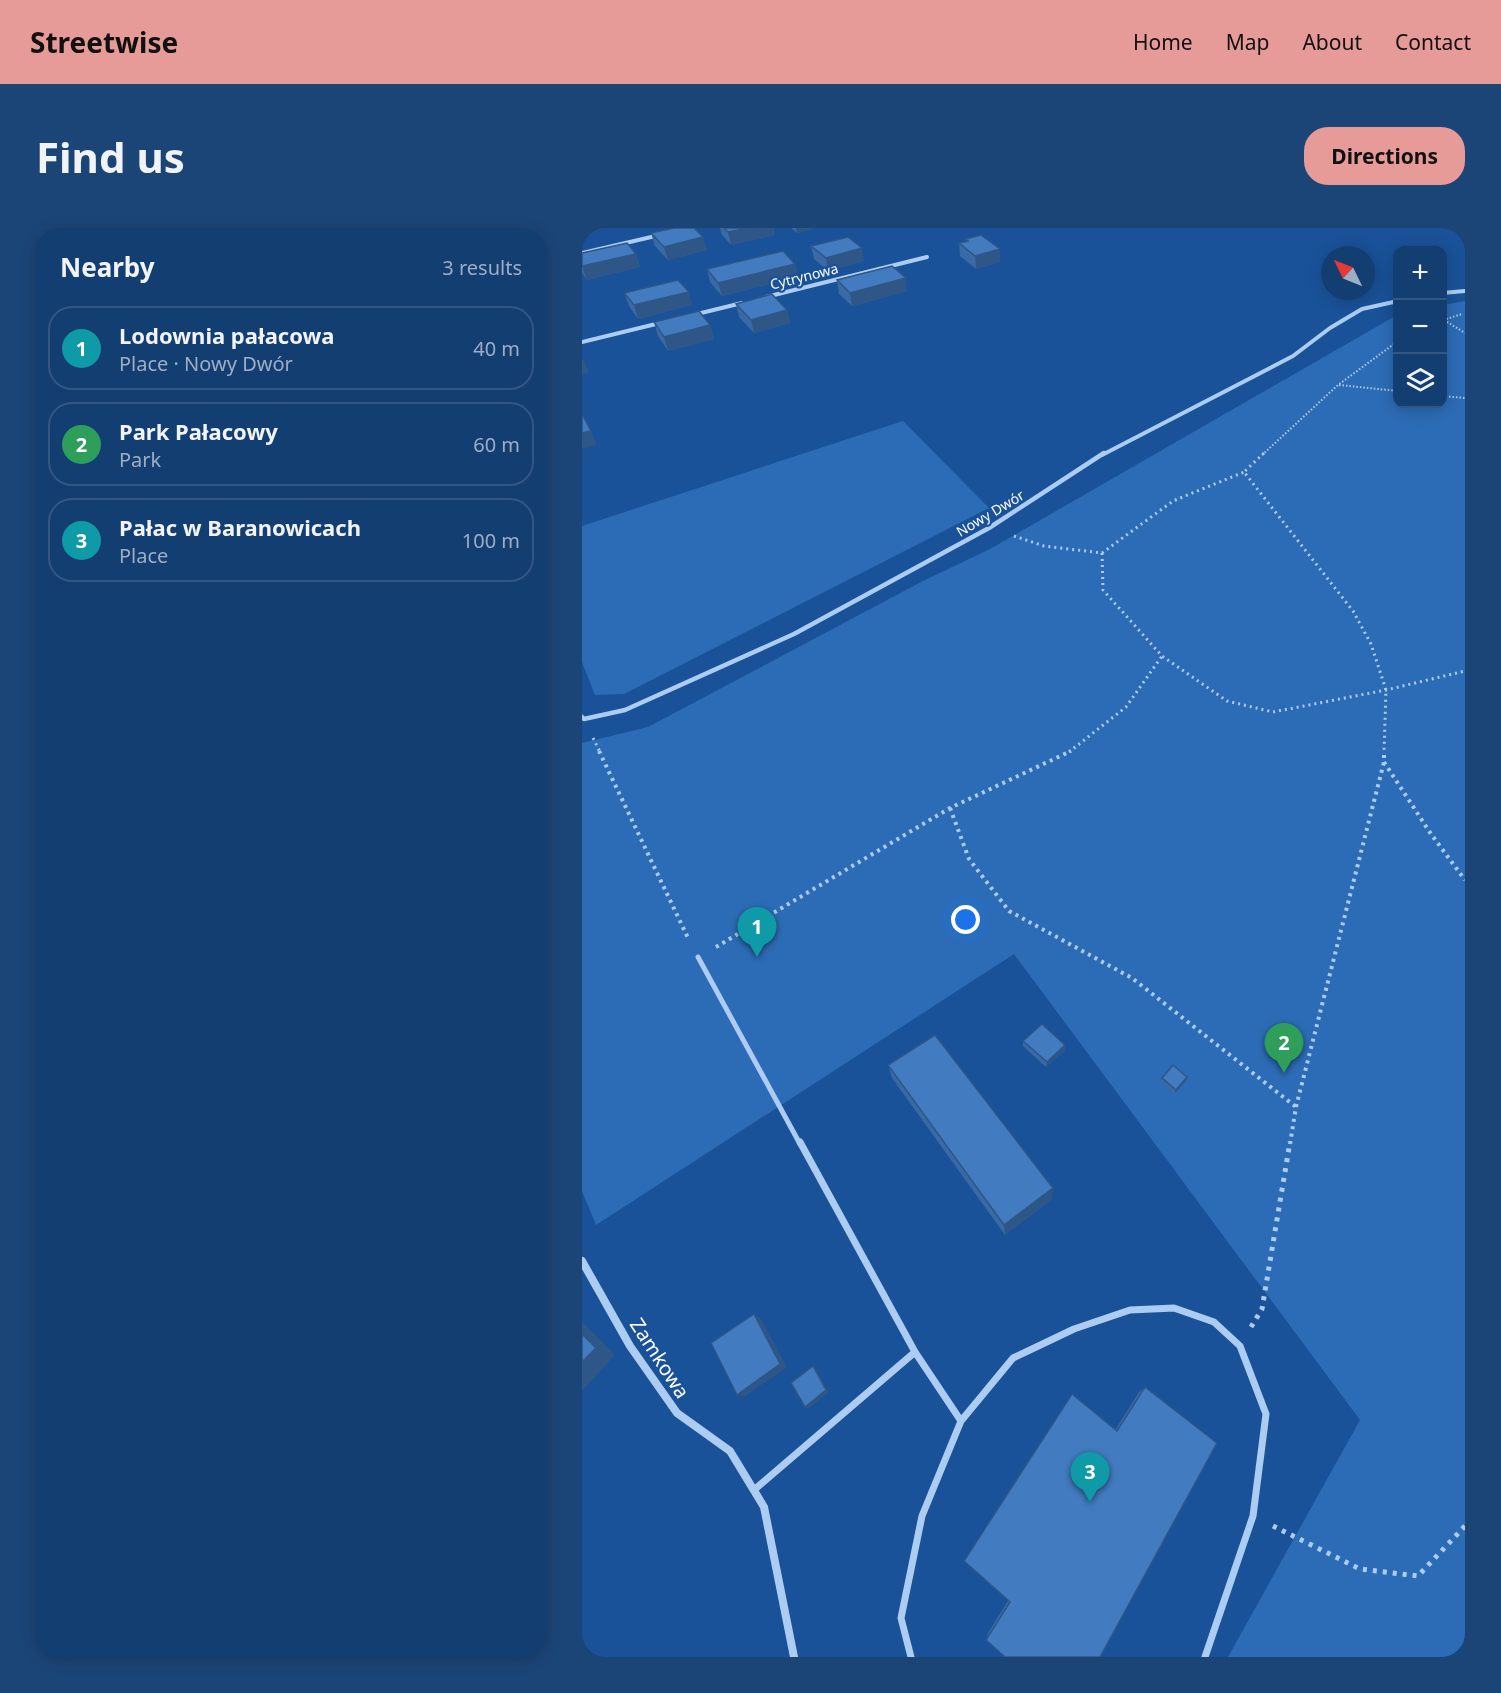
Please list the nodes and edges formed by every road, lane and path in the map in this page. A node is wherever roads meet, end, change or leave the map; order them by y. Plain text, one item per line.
1 (671, 233) edge
2 (582, 253) edge
3 (927, 257) dead end
4 (1465, 291) edge
5 (1447, 293) edge
6 (766, 297) edge
7 (1393, 302) edge
8 (743, 303) edge
9 (1465, 313) edge
10 (685, 317) edge
11 (1447, 319) edge
12 (662, 322) edge
13 (1447, 322) edge
14 (1465, 333) edge
15 (582, 342) edge
16 (1393, 345) edge
17 (1338, 385) junction
18 (1393, 390) edge
19 (1447, 396) edge
20 (1465, 398) edge
21 (1244, 472) junction
22 (989, 528) junction
23 (1102, 553) junction
24 (1162, 656) junction
25 (1465, 671) edge
26 (1386, 690) junction
27 (583, 718) edge
28 (1384, 762) junction
29 (950, 808) junction
30 (1465, 880) edge
31 (698, 957) junction
32 (1296, 1107) junction
33 (582, 1262) edge
34 (1240, 1346) junction
35 (915, 1352) junction
36 (961, 1421) junction
37 (754, 1490) junction
38 (1253, 1516) junction
39 (1465, 1526) edge
40 (794, 1657) edge
41 (911, 1657) edge
42 (1205, 1657) edge

1 - 2 street
3 - 6 street, Cytrynowa
4 - 5 street
7 - 22 street, Nowy Dwór
8 - 10 street
9 - 11 path
12 - 15 street
13 - 14 path
16 - 17 path
17 - 18 path
17 - 21 path
19 - 20 path
21 - 23 path
21 - 26 path
22 - 23 path
22 - 27 street, Nowy Dwór
23 - 24 path
24 - 26 path
24 - 29 path
25 - 26 path
26 - 28 path
27 - 31 path
28 - 30 path
28 - 32 path
29 - 31 path
29 - 32 path
31 - 35 street
32 - 34 path
33 - 37 street, Zamkowa
34 - 36 street
34 - 38 street
35 - 36 street
35 - 37 street
36 - 41 street
37 - 40 street, Zamkowa
38 - 39 path
38 - 42 street

